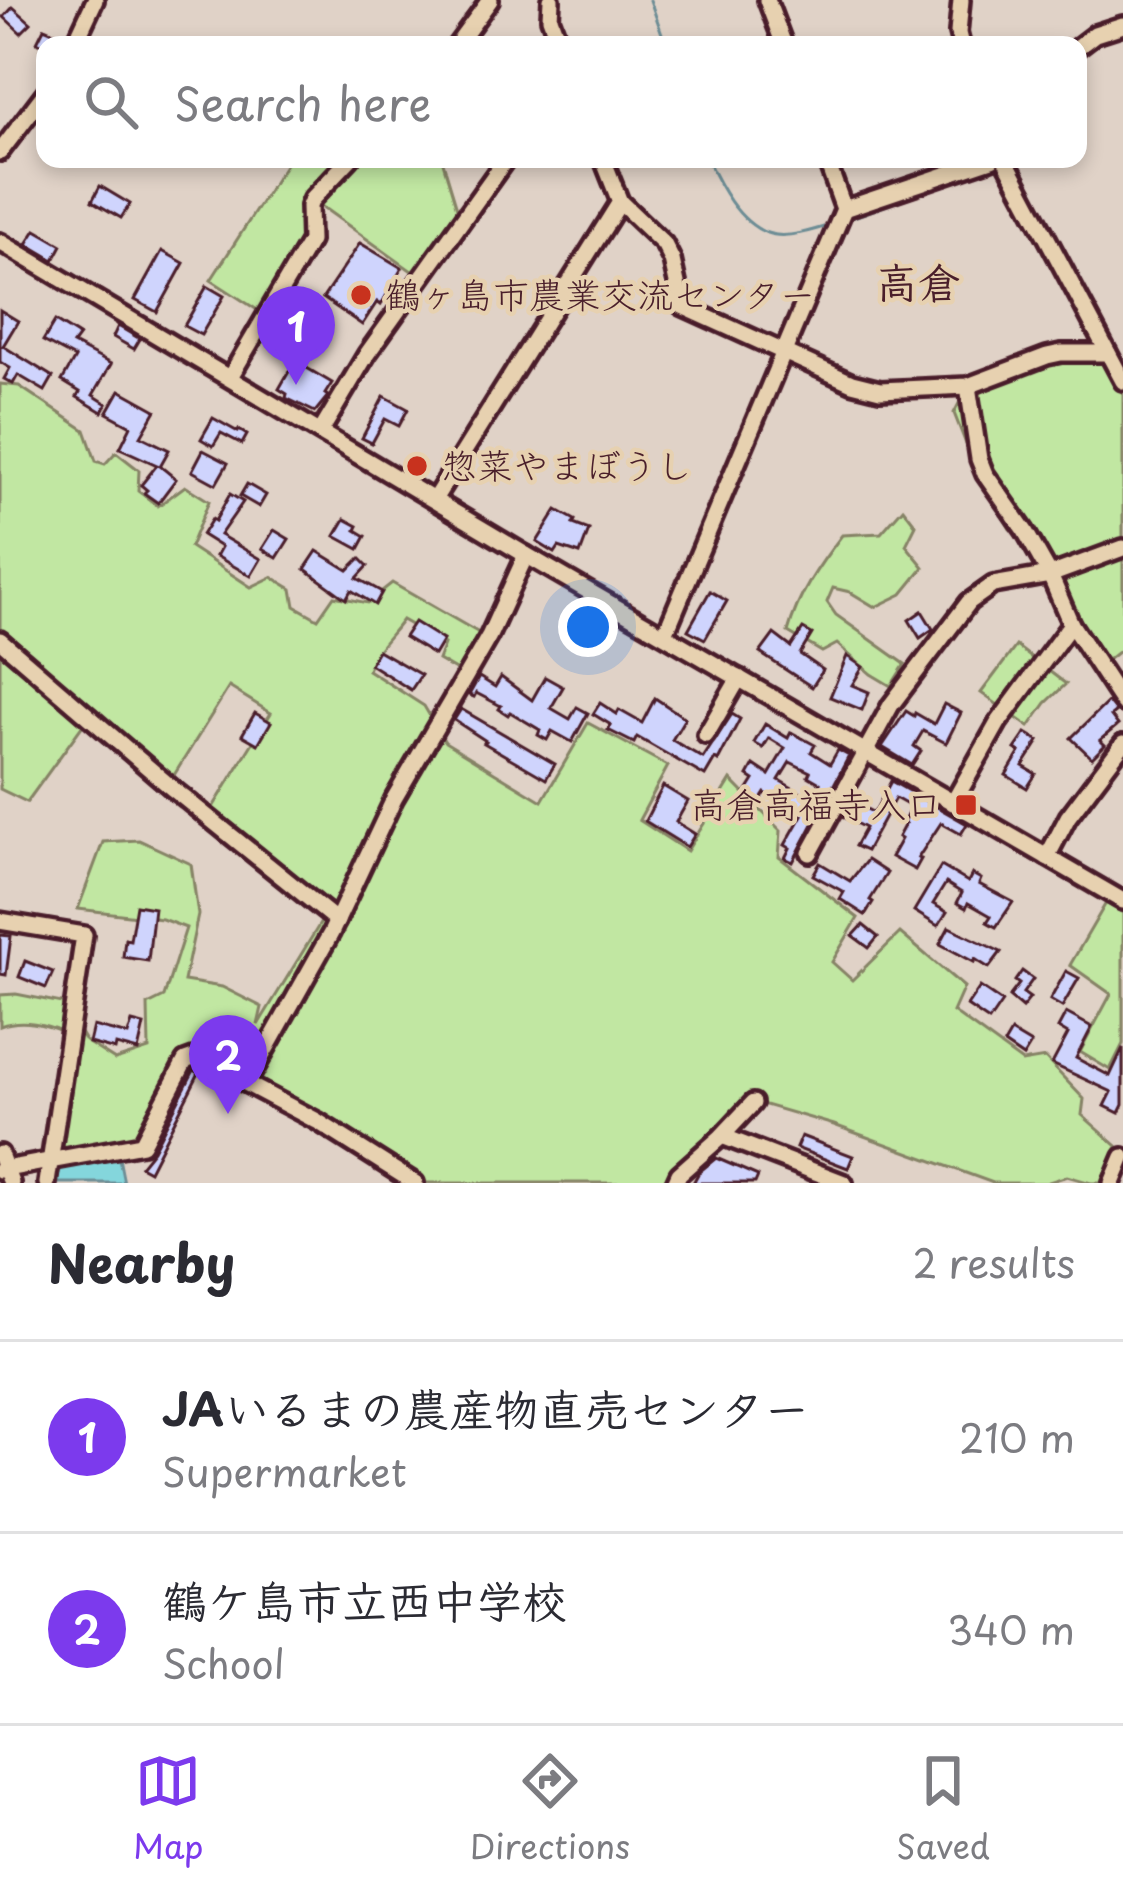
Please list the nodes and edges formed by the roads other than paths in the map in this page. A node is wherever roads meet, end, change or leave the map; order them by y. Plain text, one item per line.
1 (95, 0) edge
2 (490, 0) edge
3 (551, 0) edge
4 (767, 0) edge
5 (961, 0) edge
6 (1122, 24) edge
7 (78, 36) edge
8 (464, 36) edge
9 (557, 36) edge
10 (781, 36) edge
11 (959, 36) edge
12 (1087, 40) edge
13 (36, 105) edge
14 (0, 152) edge
15 (341, 168) edge
16 (500, 168) edge
17 (607, 168) edge
18 (829, 168) edge
19 (965, 168) edge
20 (1010, 168) edge
21 (620, 202) junction
22 (844, 209) junction
23 (0, 242) edge
24 (1108, 353) junction
25 (784, 354) junction
26 (230, 377) junction
27 (1123, 381) edge
28 (968, 386) junction
29 (321, 431) junction
30 (435, 498) junction
31 (1123, 548) edge
32 (526, 554) junction
33 (1050, 575) junction
34 (1071, 624) junction
35 (665, 634) junction
36 (0, 640) edge
37 (739, 678) junction
38 (1123, 704) edge
39 (706, 735) dead end
40 (1123, 744) edge
41 (864, 751) junction
42 (953, 803) junction
43 (810, 853) dead end
44 (1047, 856) junction
45 (1123, 901) edge
46 (0, 921) edge
47 (337, 921) junction
48 (247, 1083) junction
49 (753, 1103) dead end
50 (722, 1136) junction
51 (1123, 1157) edge
52 (50, 1163) junction
53 (4, 1169) edge
54 (46, 1183) edge
55 (416, 1183) edge
56 (675, 1183) edge
57 (844, 1183) edge
58 (1112, 1183) edge

1 - 7 street
2 - 8 street
3 - 9 street
4 - 10 street
5 - 11 street
6 - 12 street
13 - 14 street
15 - 26 street
16 - 29 street
17 - 21 street
18 - 22 street
19 - 22 street
20 - 24 street
21 - 25 street
21 - 30 street
22 - 25 street
23 - 26 street
24 - 27 street
24 - 28 street
25 - 28 street
25 - 35 street
26 - 29 street
28 - 33 street
29 - 30 street
30 - 32 street
31 - 33 street
32 - 35 street
32 - 47 street
33 - 34 street
33 - 41 street
34 - 38 street
34 - 42 street
35 - 37 street
36 - 47 street
37 - 39 street
37 - 41 street
40 - 44 street
41 - 42 street
41 - 43 street
42 - 44 street
44 - 45 street
46 - 52 street
47 - 48 street
48 - 52 street
48 - 55 street
49 - 50 street
50 - 56 street
50 - 57 street
51 - 58 street
52 - 53 street
52 - 54 street

